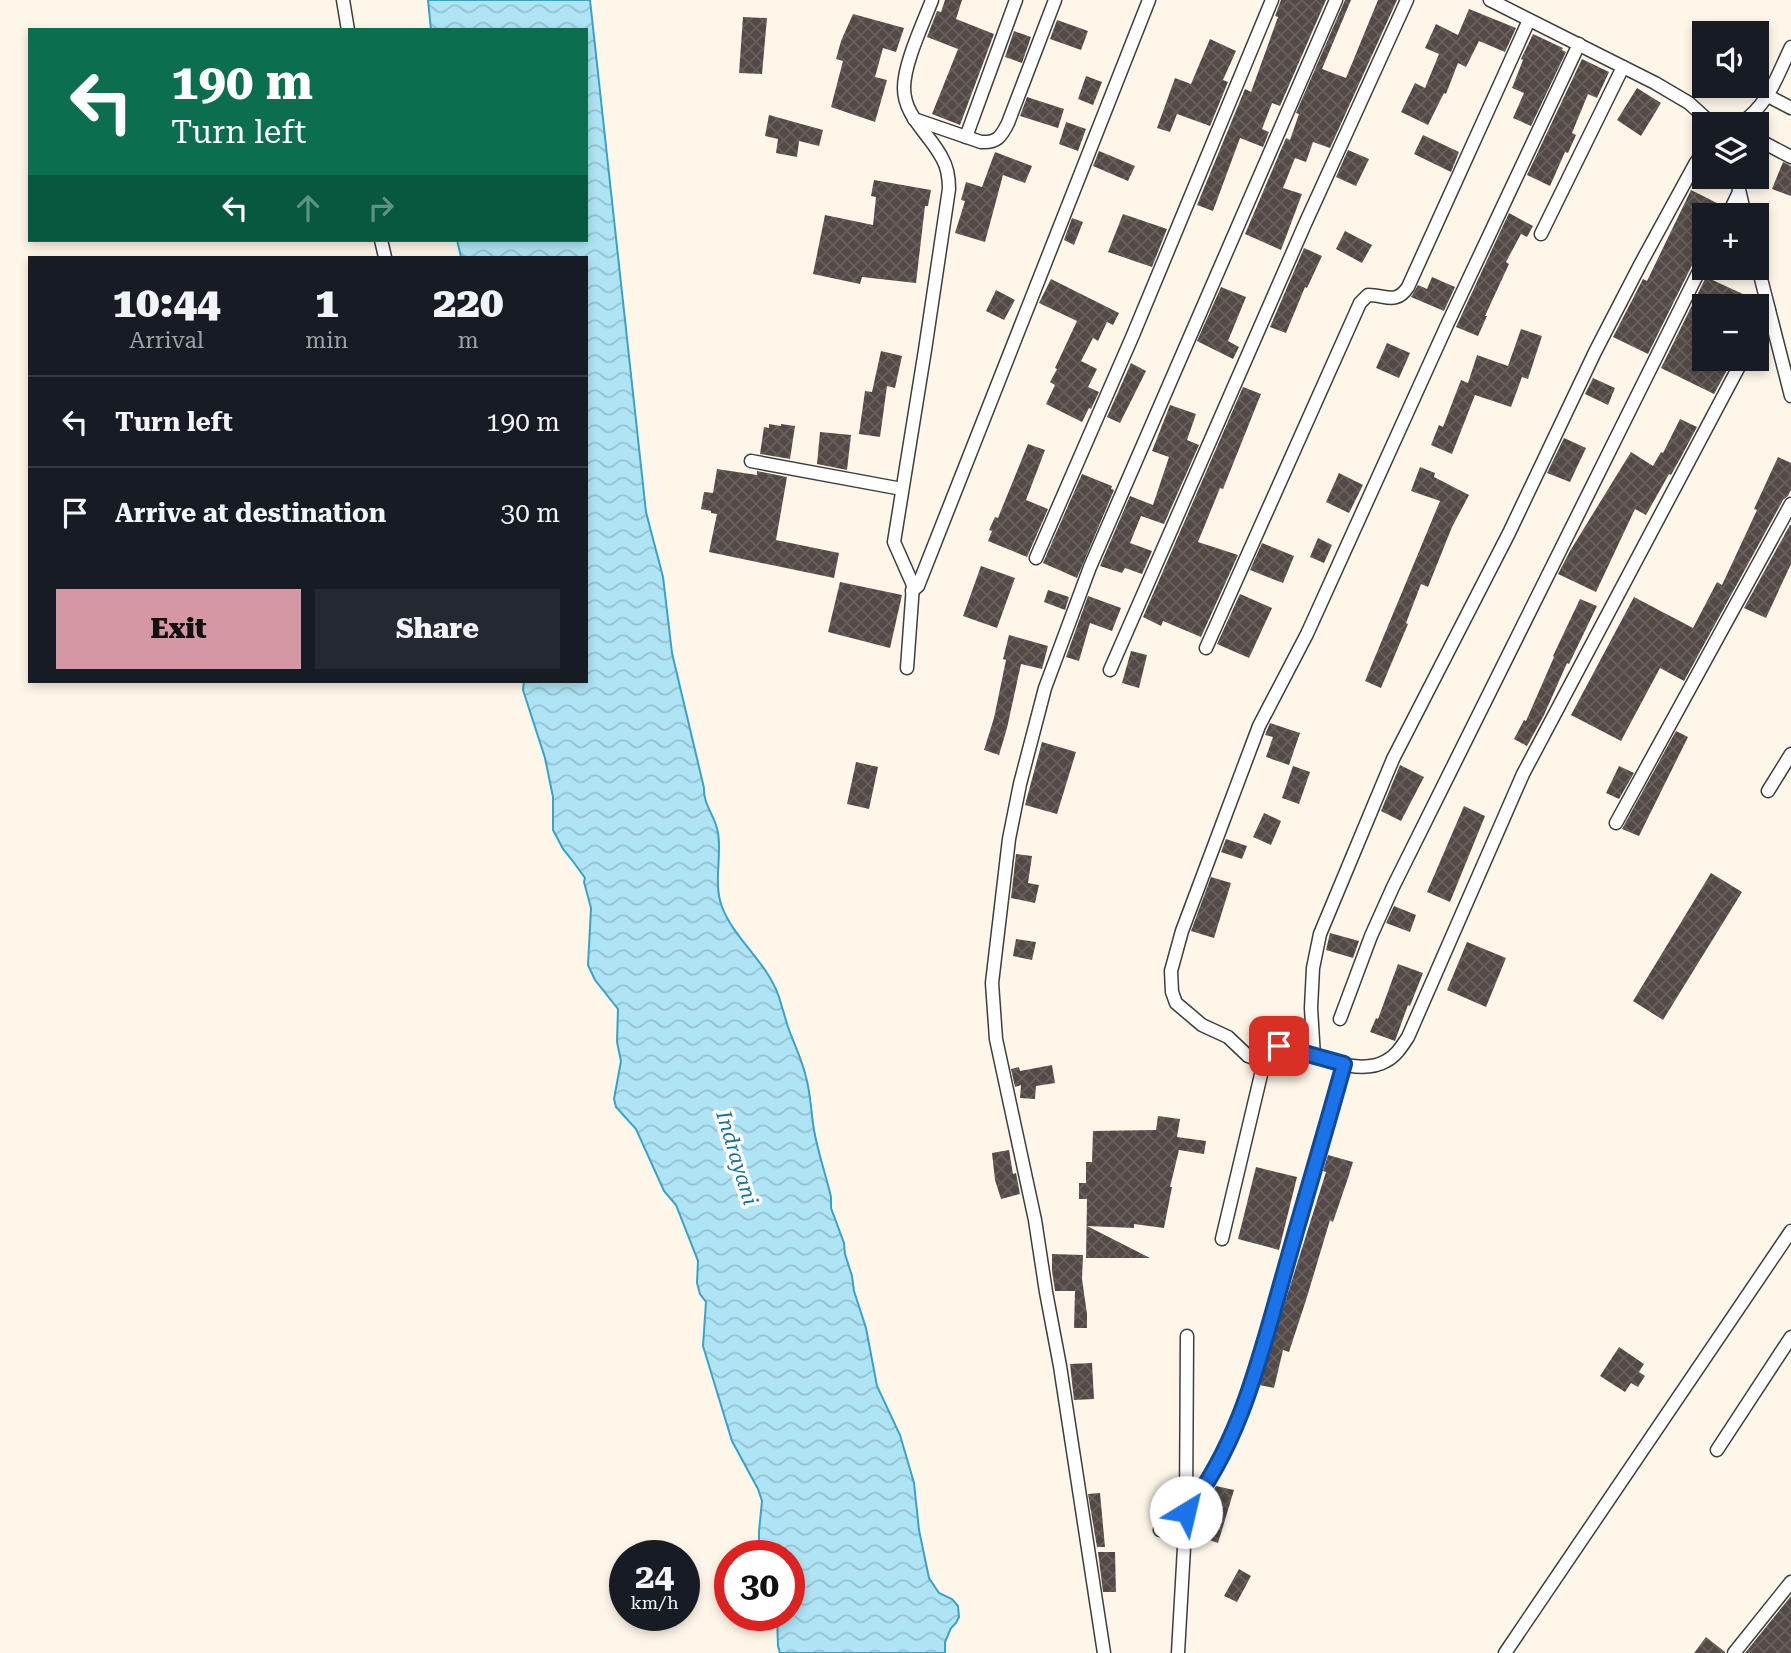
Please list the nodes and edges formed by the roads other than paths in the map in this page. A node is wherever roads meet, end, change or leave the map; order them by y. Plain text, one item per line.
1 (343, 0) edge
2 (932, 0) edge
3 (1016, 0) edge
4 (1055, 0) edge
5 (1149, 0) edge
6 (1272, 0) edge
7 (1336, 0) edge
8 (1408, 0) edge
9 (1490, 0) edge
10 (1530, 20) junction
11 (348, 28) edge
12 (1578, 44) junction
13 (1791, 47) edge
14 (1623, 67) junction
15 (1769, 94) edge
16 (1769, 97) edge
17 (1767, 98) edge
18 (1791, 108) edge
19 (1699, 112) edge
20 (1755, 112) edge
21 (914, 119) junction
22 (966, 137) junction
23 (1769, 145) edge
24 (1791, 157) edge
25 (1692, 171) edge
26 (1738, 189) edge
27 (1739, 192) junction
28 (1734, 203) edge
29 (1742, 203) edge
30 (1541, 234) dead end
31 (1694, 280) edge
32 (1769, 311) edge
33 (1737, 371) edge
34 (1791, 396) edge
35 (751, 461) dead end
36 (902, 489) junction
37 (1791, 504) edge
38 (1036, 558) dead end
39 (912, 591) junction
40 (1206, 649) dead end
41 (907, 668) dead end
42 (1110, 670) dead end
43 (1791, 754) edge
44 (1768, 791) dead end
45 (1616, 822) dead end
46 (1340, 1018) dead end
47 (1314, 1056) junction
48 (1264, 1062) junction
49 (1344, 1064) junction
50 (1791, 1231) edge
51 (1222, 1239) dead end
52 (1187, 1336) dead end
53 (1791, 1337) edge
54 (1717, 1450) dead end
55 (1186, 1512) junction
56 (1160, 1530) dead end
57 (1791, 1582) edge
58 (1104, 1653) edge
59 (1178, 1653) edge
60 (1504, 1653) edge
61 (1734, 1653) edge

1 - 11 street
2 - 21 street
3 - 22 street
4 - 22 street
5 - 39 street
6 - 38 street
7 - 58 street
8 - 42 street
9 - 10 street
10 - 12 street
10 - 40 street
12 - 14 street
12 - 48 street
13 - 15 street
14 - 19 street
14 - 30 street
16 - 18 street
17 - 20 street
21 - 22 street
21 - 36 street
23 - 24 street
25 - 47 street
26 - 27 street
27 - 28 street
27 - 29 street
31 - 46 street
32 - 34 street
33 - 49 street
35 - 36 street
36 - 39 street
37 - 45 street
39 - 41 street
43 - 44 street
47 - 48 street
47 - 49 street
48 - 51 street
49 - 55 street
50 - 60 street
52 - 55 street
53 - 54 street
55 - 56 street
55 - 59 street
57 - 61 street

